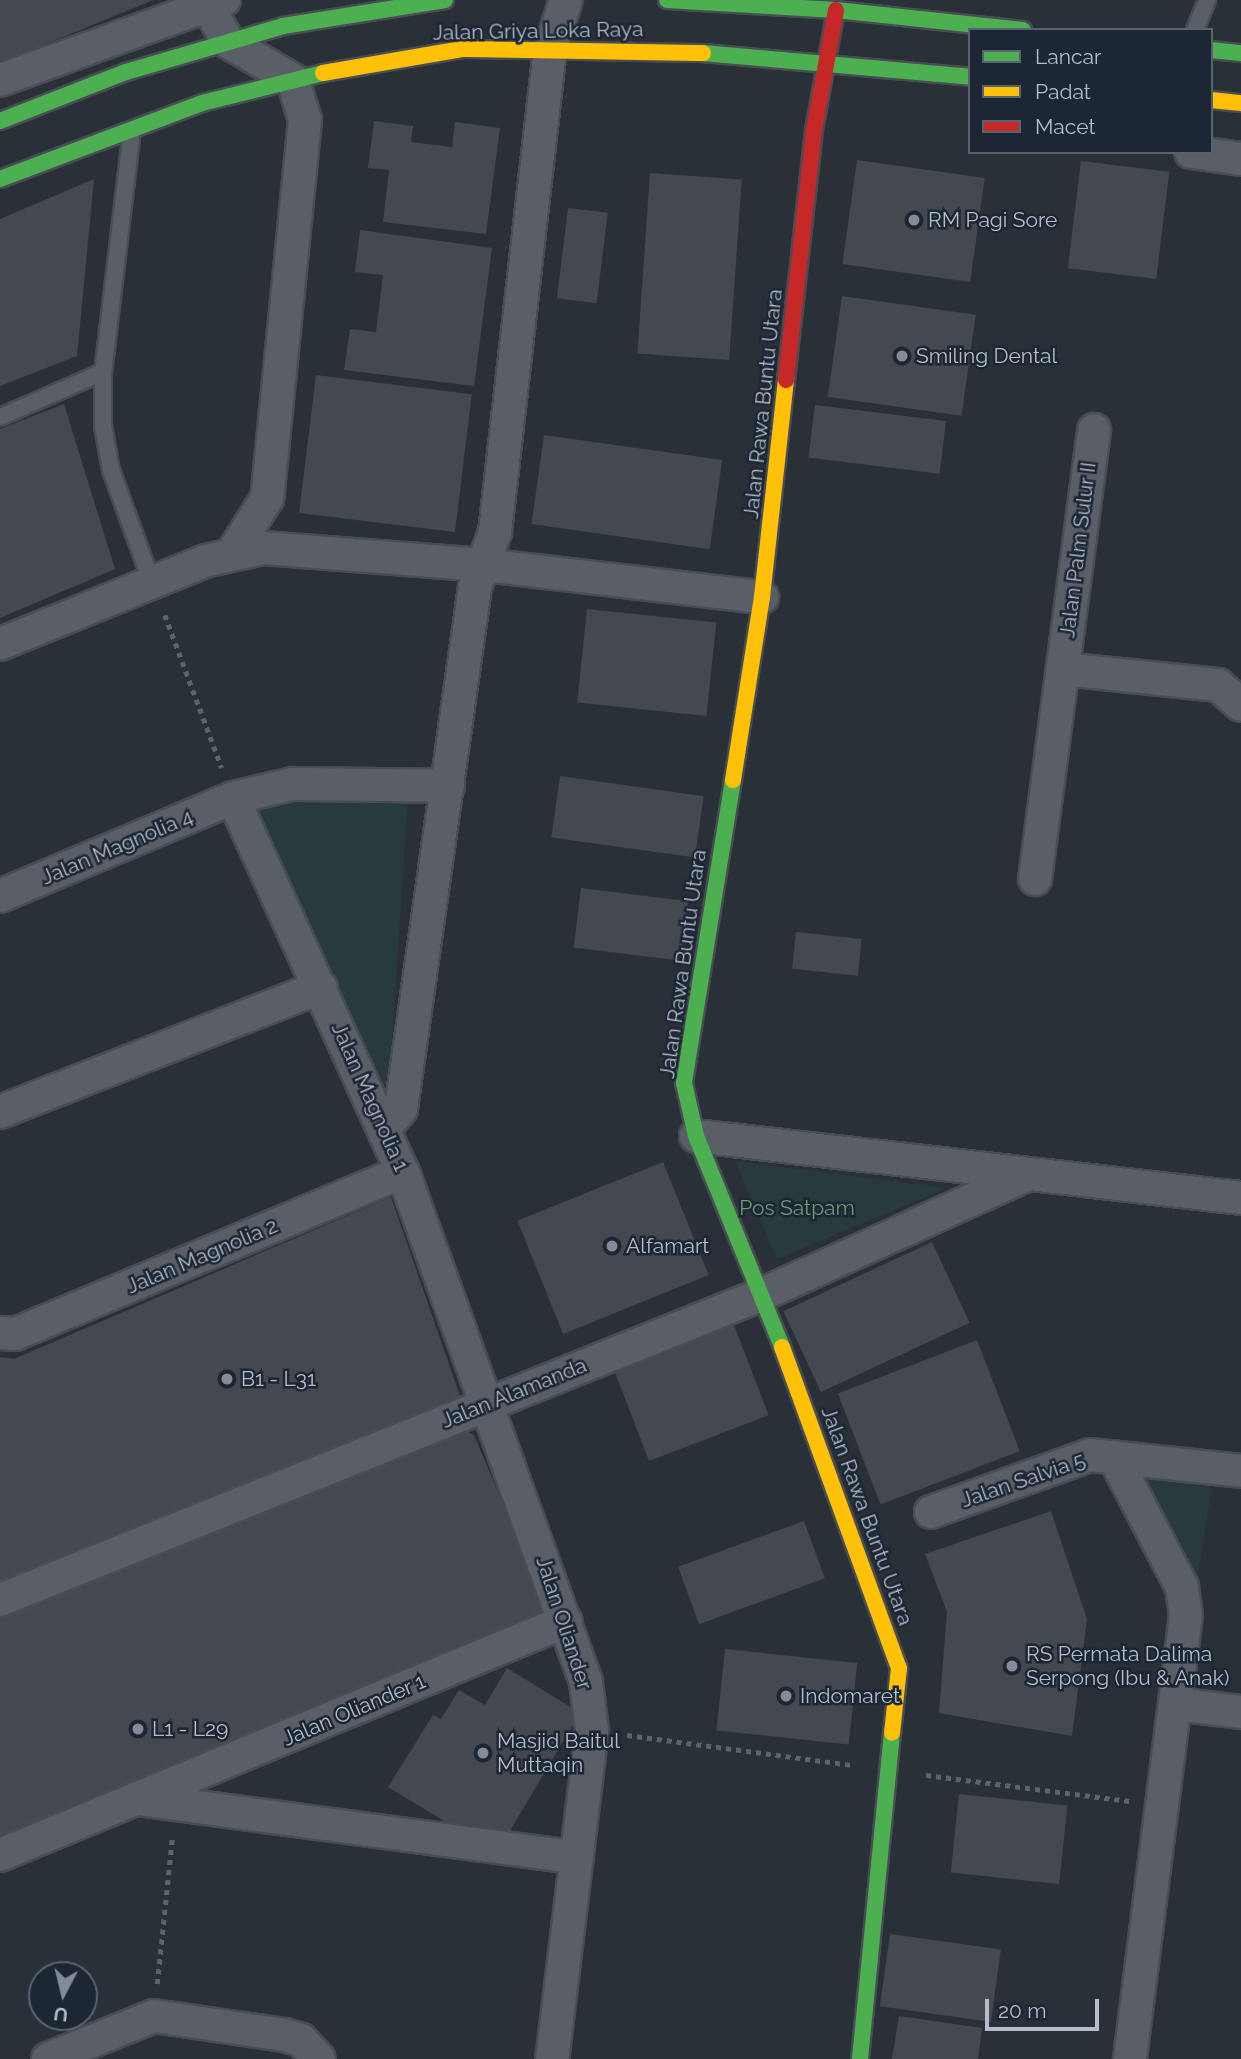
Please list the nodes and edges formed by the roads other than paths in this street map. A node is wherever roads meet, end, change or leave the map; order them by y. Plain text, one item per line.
1 (445, 0) edge
2 (566, 0) edge
3 (667, 0) edge
4 (1207, 0) edge
5 (212, 2) edge
6 (837, 5) edge
7 (1008, 28) edge
8 (1196, 28) edge
9 (228, 42) junction
10 (550, 50) junction
11 (1213, 50) edge
12 (1241, 53) edge
13 (825, 63) junction
14 (968, 77) edge
15 (0, 80) edge
16 (293, 80) junction
17 (1213, 100) edge
18 (1241, 103) edge
19 (0, 121) edge
20 (132, 128) junction
21 (1205, 154) edge
22 (1241, 159) edge
23 (0, 179) edge
24 (103, 372) junction
25 (0, 417) edge
26 (1094, 430) dead end
27 (267, 498) junction
28 (291, 549) junction
29 (232, 554) junction
30 (484, 565) junction
31 (152, 583) junction
32 (762, 597) junction
33 (0, 644) edge
34 (1063, 669) junction
35 (1229, 677) edge
36 (1241, 705) edge
37 (448, 786) junction
38 (233, 798) junction
39 (1035, 879) dead end
40 (0, 896) edge
41 (321, 987) junction
42 (0, 1112) edge
43 (384, 1128) junction
44 (696, 1136) junction
45 (403, 1172) junction
46 (1024, 1176) junction
47 (1241, 1198) edge
48 (763, 1294) junction
49 (0, 1333) edge
50 (486, 1404) junction
51 (1114, 1457) junction
52 (1241, 1471) edge
53 (931, 1512) dead end
54 (0, 1600) edge
55 (566, 1621) junction
56 (1175, 1704) junction
57 (1241, 1712) edge
58 (142, 1799) junction
59 (0, 1855) edge
60 (577, 1858) junction
61 (48, 2059) edge
62 (319, 2059) edge
63 (552, 2059) edge
64 (860, 2059) edge
65 (1130, 2059) edge

1 - 9 street, Jalan Griya Loka Raya
2 - 10 street
3 - 6 street, Jalan Griya Loka Raya
4 - 8 lane
5 - 9 street
5 - 15 street
6 - 7 street, Jalan Griya Loka Raya
6 - 13 street, Jalan Rawa Buntu Utara
9 - 16 street
9 - 19 street, Jalan Griya Loka Raya
10 - 13 street, Jalan Griya Loka Raya
10 - 16 street, Jalan Griya Loka Raya
10 - 30 street
11 - 12 street
13 - 14 street, Jalan Griya Loka Raya
13 - 32 street, Jalan Rawa Buntu Utara
16 - 20 street, Jalan Griya Loka Raya
16 - 27 street
17 - 18 street
20 - 23 street, Jalan Griya Loka Raya
20 - 24 lane
21 - 22 street
24 - 25 lane
24 - 31 lane
26 - 34 street, Jalan Palm Sulur II
27 - 28 street
27 - 29 street
28 - 29 street
28 - 30 street
29 - 31 street
30 - 32 street
30 - 37 street
31 - 33 street
32 - 44 street, Jalan Rawa Buntu Utara
34 - 35 street, Jalan Palm Sulur II
34 - 39 street, Jalan Palm Sulur II
35 - 36 street, Jalan Palm Sulur II
37 - 38 street, Jalan Magnolia 4
37 - 43 street
38 - 40 street, Jalan Magnolia 4
38 - 41 street, Jalan Magnolia 1
41 - 42 street
41 - 43 street, Jalan Magnolia 1
43 - 45 street, Jalan Magnolia 1
44 - 46 street
44 - 48 street, Jalan Rawa Buntu Utara
45 - 49 street, Jalan Magnolia 2
45 - 50 street, Jalan Magnolia 1
46 - 47 street
46 - 48 street, Jalan Alamanda
48 - 50 street, Jalan Alamanda
48 - 64 street, Jalan Rawa Buntu Utara
50 - 54 street, Jalan Alamanda
50 - 55 street, Jalan Oliander
51 - 52 street, Jalan Salvia 5
51 - 53 street, Jalan Salvia 5
51 - 56 street
55 - 58 street, Jalan Oliander 1
55 - 60 street, Jalan Oliander
56 - 57 street
56 - 65 street
58 - 59 street, Jalan Oliander 1
58 - 60 street, Jalan Oliander 1
60 - 63 street, Jalan Oliander
61 - 62 street

